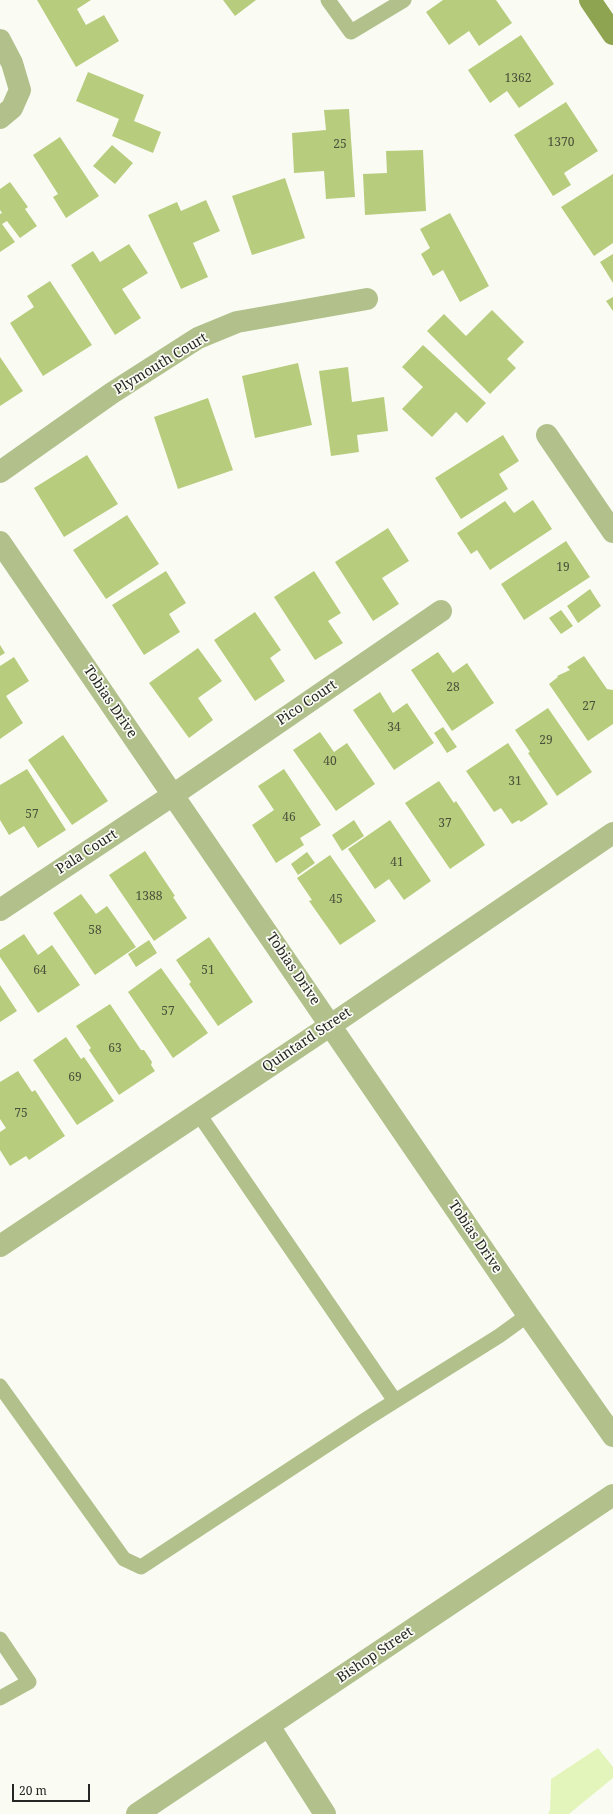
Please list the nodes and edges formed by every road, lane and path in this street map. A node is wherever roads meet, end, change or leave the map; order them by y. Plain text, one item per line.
1 (328, 0) edge
2 (404, 0) edge
3 (590, 0) edge
4 (611, 26) edge
5 (0, 40) edge
6 (0, 118) edge
7 (367, 299) dead end
8 (546, 435) dead end
9 (0, 472) edge
10 (613, 532) edge
11 (0, 542) edge
12 (441, 611) dead end
13 (173, 794) junction
14 (613, 833) edge
15 (0, 910) edge
16 (331, 1025) junction
17 (198, 1113) junction
18 (0, 1246) edge
19 (528, 1315) junction
20 (0, 1386) edge
21 (395, 1401) junction
22 (613, 1436) edge
23 (613, 1495) edge
24 (0, 1639) edge
25 (0, 1698) edge
26 (269, 1726) junction
27 (137, 1814) edge
28 (325, 1814) edge

1 - 2 lane
3 - 4 main road
5 - 6 street
7 - 9 street, Plymouth Court
8 - 10 street
11 - 13 street, Tobias Drive
12 - 13 street, Pico Court
13 - 15 street, Pala Court
13 - 16 street, Tobias Drive
14 - 16 street, Quintard Street
16 - 17 street, Quintard Street
16 - 19 street, Tobias Drive
17 - 18 street, Quintard Street
17 - 21 lane
19 - 21 lane
19 - 22 street, Tobias Drive
20 - 21 lane
23 - 26 street, Bishop Street
24 - 25 lane
26 - 27 street, Bishop Street
26 - 28 street

